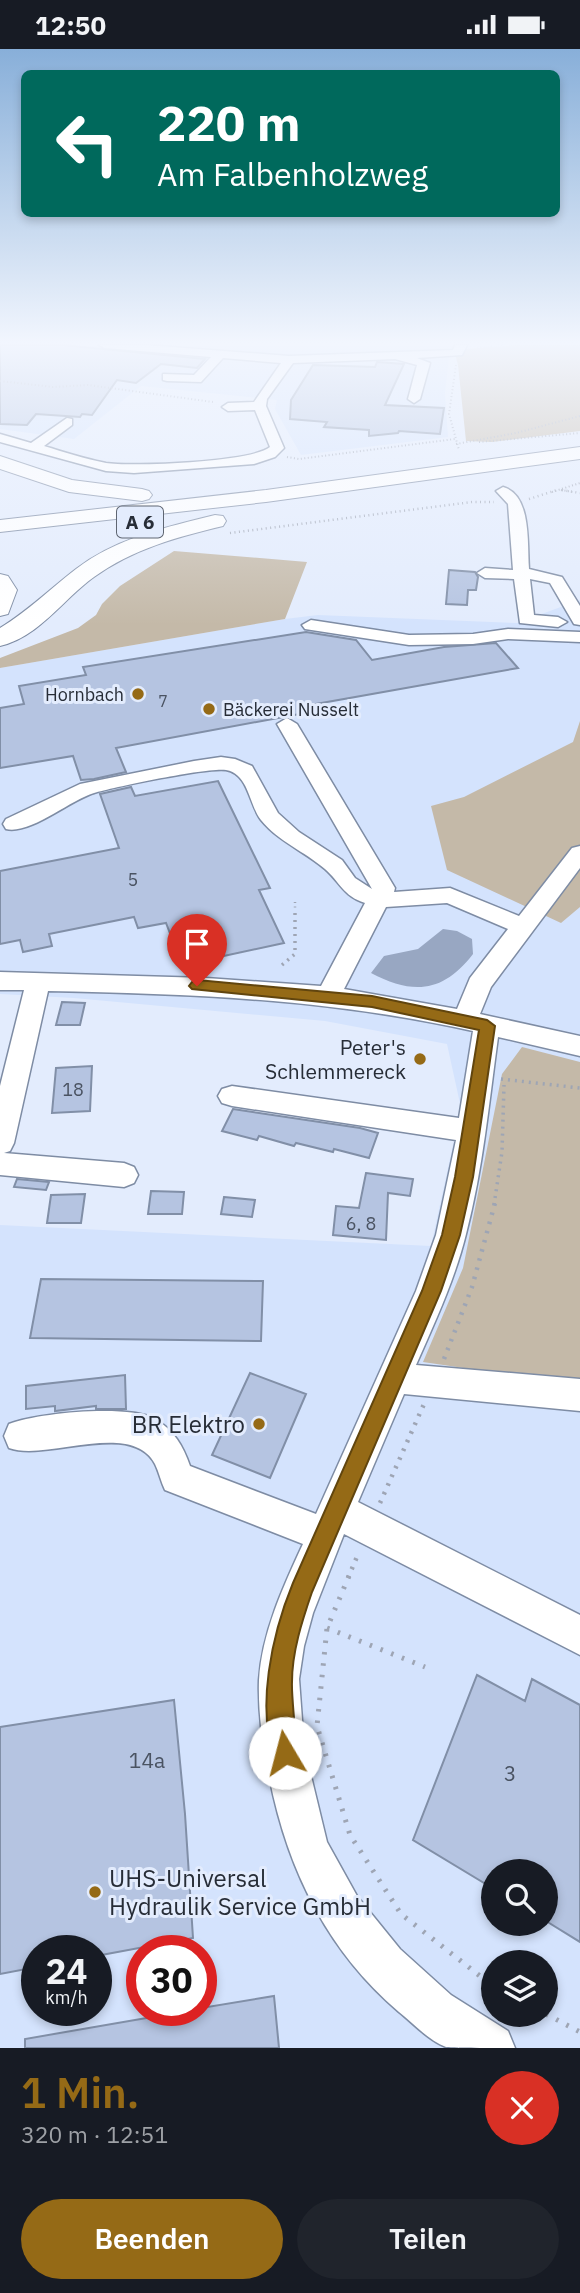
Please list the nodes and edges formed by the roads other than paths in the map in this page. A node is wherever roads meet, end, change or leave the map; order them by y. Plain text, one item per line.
1 (46, 438) edge
2 (273, 438) edge
3 (0, 439) edge
4 (34, 447) junction
5 (580, 453) edge
6 (0, 462) edge
7 (580, 465) edge
8 (503, 491) dead end
9 (273, 500) junction
10 (0, 526) edge
11 (0, 538) edge
12 (485, 573) dead end
13 (523, 574) junction
14 (0, 581) edge
15 (0, 609) edge
16 (580, 622) edge
17 (311, 625) dead end
18 (580, 636) edge
19 (0, 639) edge
20 (286, 724) dead end
21 (14, 824) dead end
22 (580, 853) edge
23 (380, 900) junction
24 (524, 927) junction
25 (0, 981) edge
26 (38, 982) junction
27 (328, 996) junction
28 (476, 1023) junction
29 (580, 1046) edge
30 (232, 1096) dead end
31 (471, 1131) junction
32 (0, 1143) edge
33 (0, 1164) edge
34 (124, 1175) dead end
35 (395, 1378) junction
36 (580, 1395) edge
37 (22, 1436) dead end
38 (331, 1522) junction
39 (580, 1636) edge
40 (491, 2048) edge

1 - 4 street
2 - 4 street
3 - 4 street
5 - 9 highway, A 6
6 - 9 highway
7 - 9 highway, A 6
8 - 13 lane
9 - 10 highway, A 6
9 - 11 highway, A 6
9 - 19 highway
12 - 13 street
13 - 16 street
13 - 16 street
14 - 15 highway
17 - 18 lane
20 - 23 street
21 - 23 street
22 - 24 street
23 - 24 lane
23 - 27 street
24 - 28 street
25 - 26 street
26 - 27 street
26 - 32 street
27 - 28 street
28 - 29 street
28 - 31 street
30 - 31 street
31 - 35 street
33 - 34 street
35 - 36 lane
35 - 38 street
37 - 38 street
38 - 39 street
38 - 40 street

